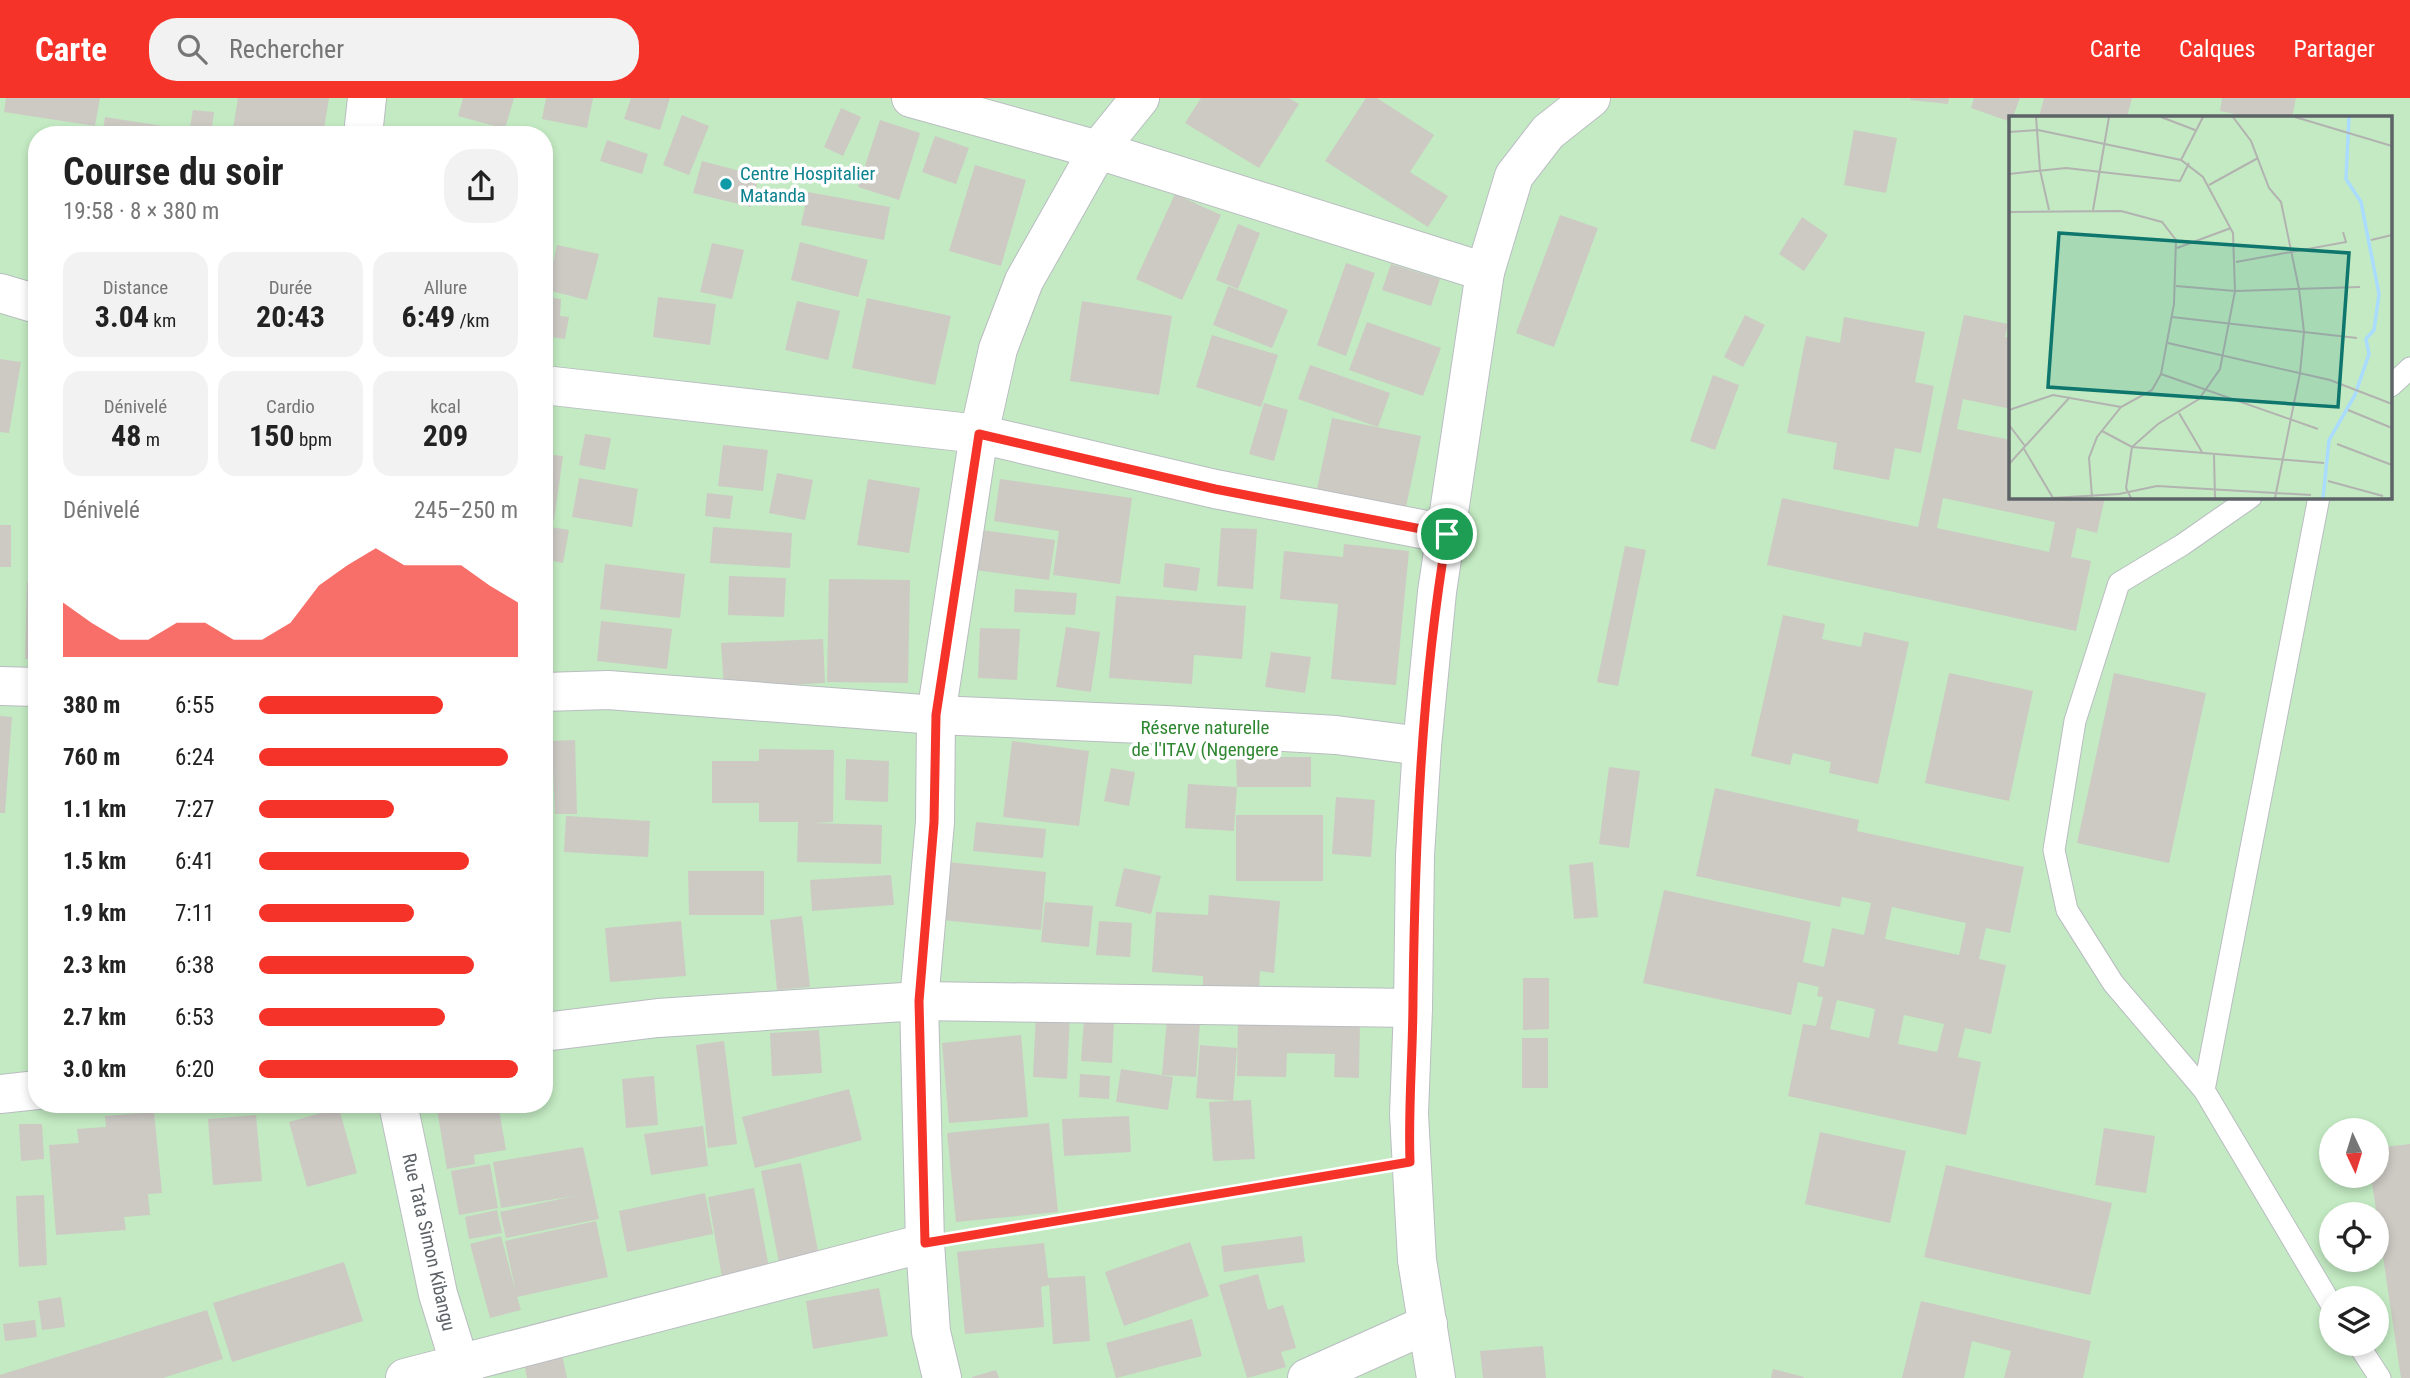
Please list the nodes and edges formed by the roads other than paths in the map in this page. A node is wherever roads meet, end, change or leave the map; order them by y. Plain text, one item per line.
1 (368, 98) edge
2 (911, 98) edge
3 (1140, 98) edge
4 (1591, 98) edge
5 (364, 126) edge
6 (1098, 150) junction
7 (1485, 272) junction
8 (0, 293) edge
9 (28, 301) edge
10 (2410, 368) edge
11 (2392, 385) edge
12 (553, 386) edge
13 (979, 434) junction
14 (2248, 499) edge
15 (2319, 499) edge
16 (1447, 534) junction
17 (0, 686) edge
18 (28, 687) edge
19 (553, 692) edge
20 (936, 715) junction
21 (1422, 746) junction
22 (919, 1001) junction
23 (1413, 1008) junction
24 (553, 1031) edge
25 (2204, 1090) junction
26 (28, 1091) edge
27 (0, 1094) edge
28 (400, 1113) edge
29 (925, 1243) junction
30 (2320, 1286) edge
31 (1427, 1324) junction
32 (2366, 1356) edge
33 (462, 1371) edge
34 (405, 1378) edge
35 (942, 1378) edge
36 (1307, 1378) edge
37 (1436, 1378) edge
38 (2380, 1378) edge

1 - 5 street
2 - 6 street
3 - 6 street
4 - 7 street
6 - 7 street
6 - 13 street
7 - 16 street
8 - 9 street
10 - 11 lane
12 - 13 street
13 - 16 street
13 - 20 street
14 - 25 lane
15 - 25 lane
16 - 21 street
17 - 18 street
19 - 20 street
20 - 21 street
20 - 22 street
21 - 23 street
22 - 23 street
22 - 24 street
22 - 29 street
23 - 31 street
25 - 30 lane
26 - 27 street
28 - 33 street, Rue Tata Simon Kibangu
29 - 33 street
29 - 35 street
31 - 36 street
31 - 37 street
32 - 38 lane
33 - 34 street

